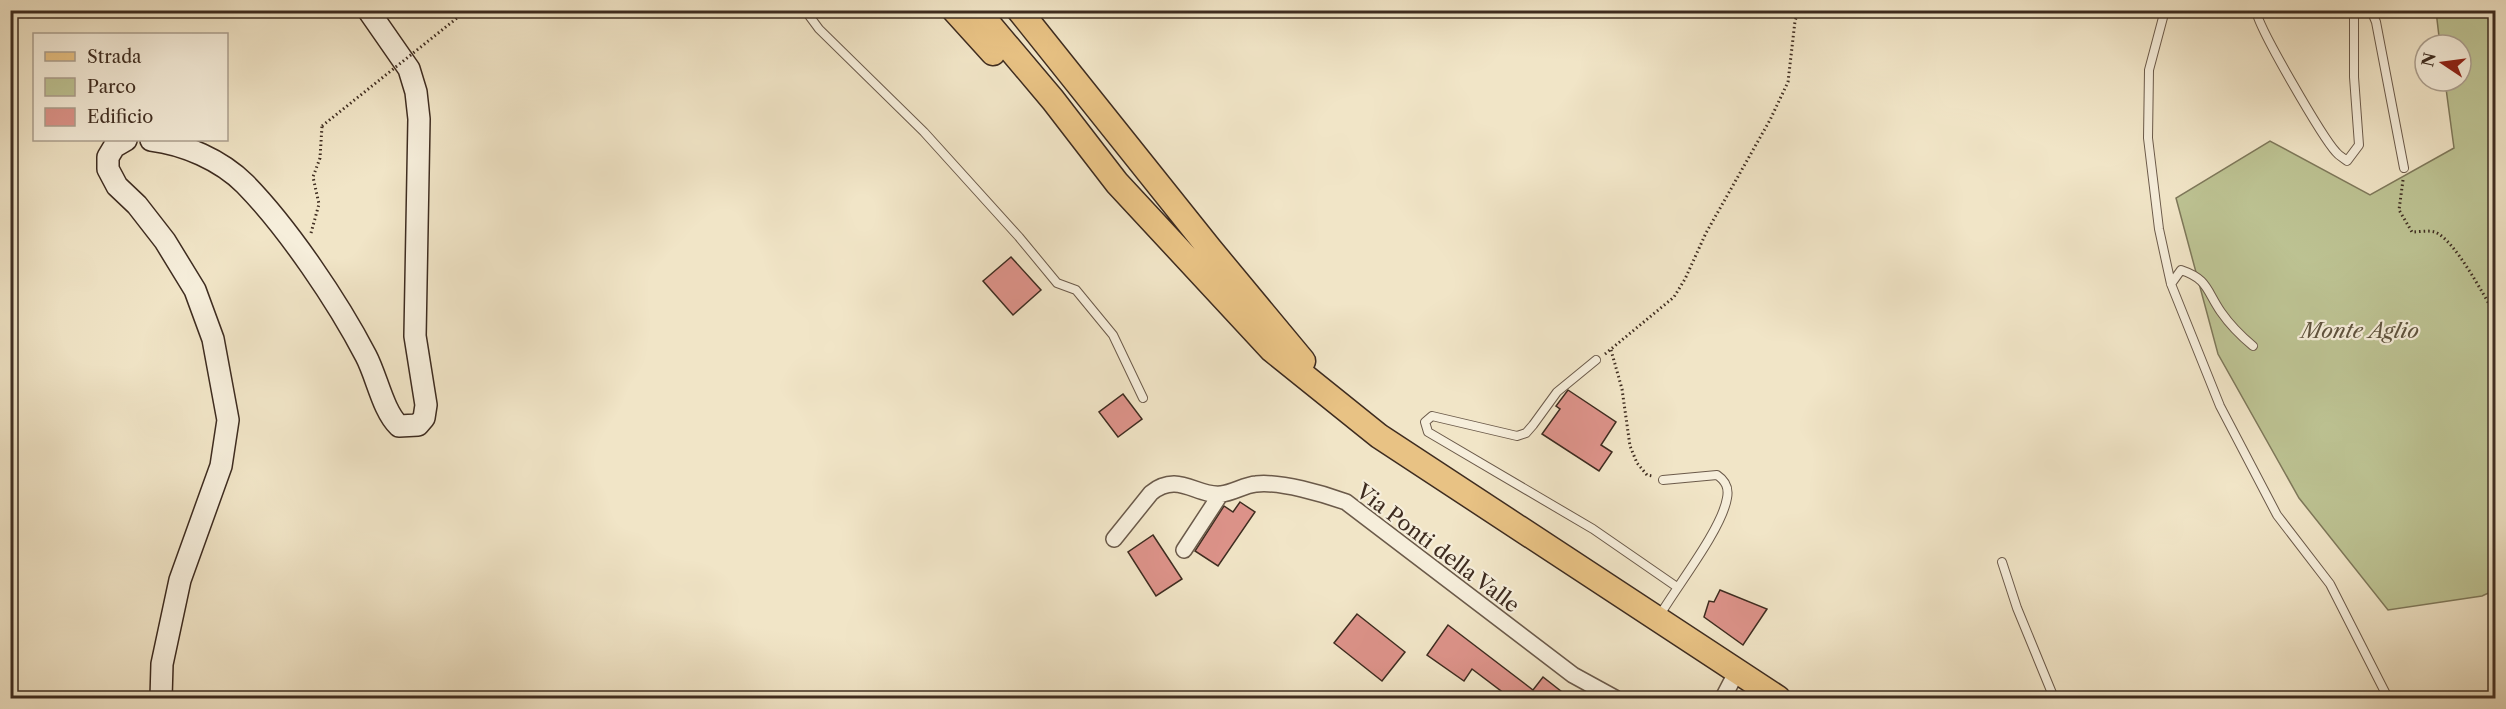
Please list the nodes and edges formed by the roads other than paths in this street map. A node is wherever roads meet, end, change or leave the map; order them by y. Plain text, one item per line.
1 (368, 10) edge
2 (805, 10) edge
3 (954, 10) edge
4 (977, 10) edge
5 (1019, 10) edge
6 (2165, 10) edge
7 (2256, 10) edge
8 (2354, 10) edge
9 (2371, 10) edge
10 (124, 141) edge
11 (161, 141) edge
12 (2404, 168) road end
13 (1117, 183) junction
14 (2171, 284) junction
15 (2253, 346) dead end
16 (1596, 360) road end
17 (1334, 397) junction
18 (1143, 398) dead end
19 (1663, 480) road end
20 (1220, 495) junction
21 (1113, 539) dead end
22 (1184, 550) dead end
23 (2002, 562) dead end
24 (1677, 586) junction
25 (1658, 619) junction
26 (1737, 671) junction
27 (161, 699) edge
28 (1615, 699) edge
29 (1723, 699) edge
30 (1778, 699) edge
31 (2054, 699) edge
32 (2388, 699) edge

1 - 11 main road
2 - 18 lane
3 - 13 main road
4 - 13 main road
5 - 17 main road
6 - 14 lane
7 - 8 lane
9 - 12 lane
10 - 27 main road
13 - 17 main road
14 - 15 lane
14 - 32 lane
16 - 24 lane
17 - 25 main road
19 - 24 lane
20 - 21 street
20 - 22 street
20 - 28 street, Via Ponti della Valle
23 - 31 lane
24 - 25 lane
25 - 26 main road
26 - 29 street
26 - 30 main road

